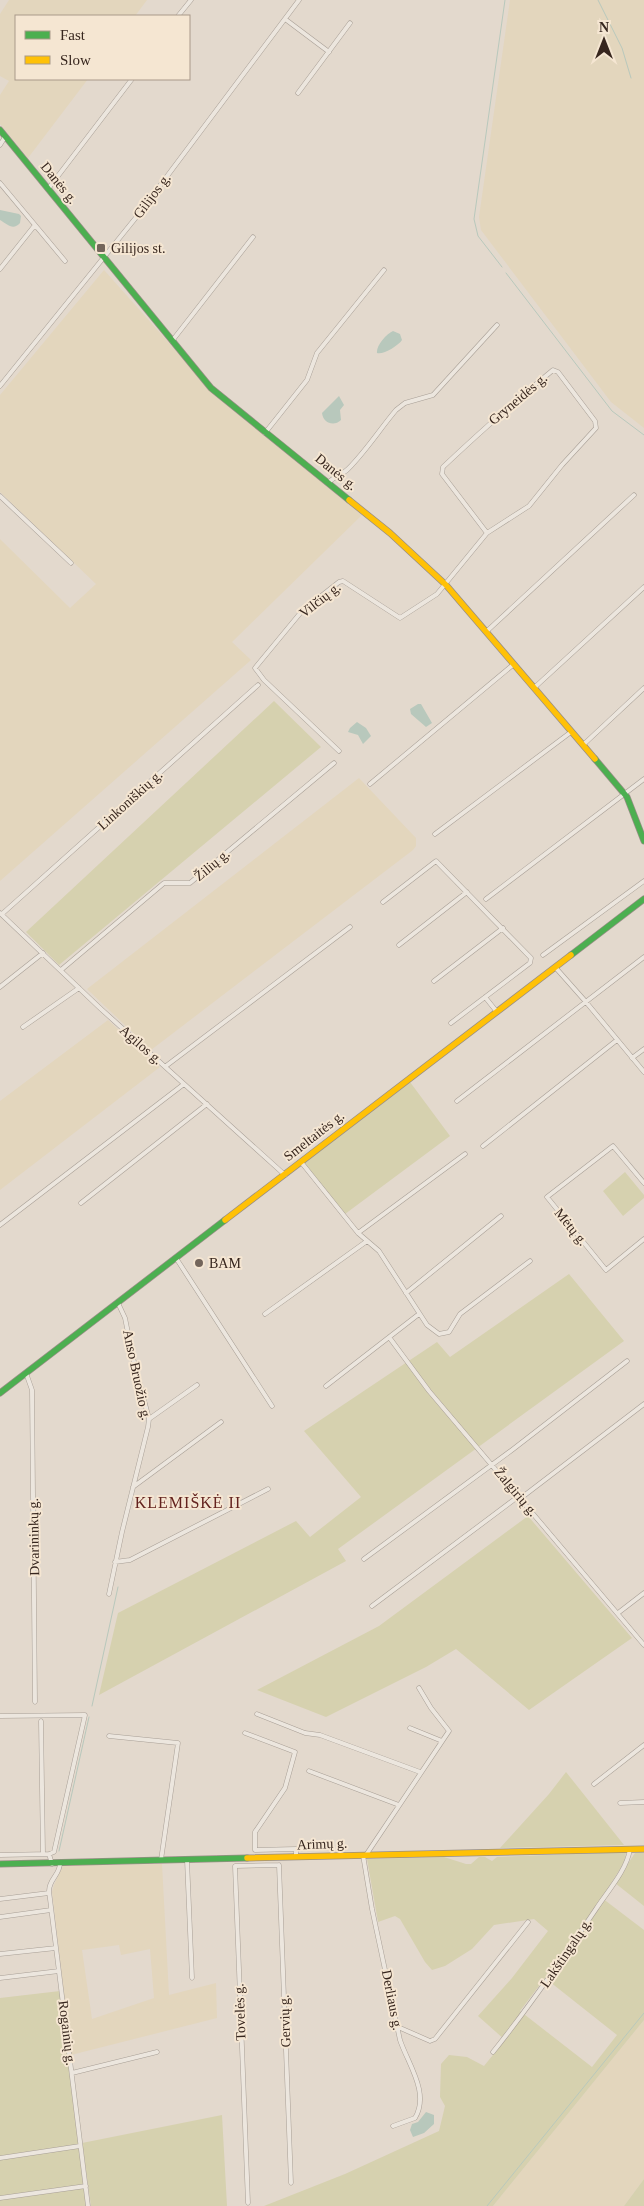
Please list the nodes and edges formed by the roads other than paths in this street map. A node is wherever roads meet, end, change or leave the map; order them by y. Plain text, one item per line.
1 (190, 0) edge
2 (299, 0) edge
3 (179, 15) edge
4 (285, 19) junction
5 (350, 24) dead end
6 (329, 52) junction
7 (131, 80) edge
8 (298, 93) dead end
9 (0, 130) edge
10 (5, 137) junction
11 (0, 145) edge
12 (0, 183) edge
13 (48, 189) junction
14 (35, 225) junction
15 (253, 237) dead end
16 (104, 258) junction
17 (65, 261) dead end
18 (0, 270) edge
19 (384, 270) dead end
20 (497, 325) dead end
21 (172, 341) junction
22 (0, 386) edge
23 (265, 433) junction
24 (329, 482) junction
25 (634, 495) dead end
26 (0, 496) edge
27 (487, 533) junction
28 (71, 563) dead end
29 (446, 584) junction
30 (644, 587) edge
31 (487, 631) junction
32 (514, 664) junction
33 (258, 685) dead end
34 (534, 688) junction
35 (644, 688) edge
36 (571, 732) junction
37 (582, 745) junction
38 (340, 751) dead end
39 (334, 764) dead end
40 (644, 778) edge
41 (370, 784) dead end
42 (624, 794) junction
43 (435, 834) dead end
44 (644, 841) edge
45 (644, 881) edge
46 (467, 892) junction
47 (486, 899) dead end
48 (644, 899) edge
49 (383, 902) dead end
50 (1, 914) edge
51 (350, 927) dead end
52 (503, 928) junction
53 (399, 945) dead end
54 (43, 953) junction
55 (543, 955) dead end
56 (644, 957) edge
57 (554, 968) junction
58 (61, 970) junction
59 (434, 981) dead end
60 (0, 987) edge
61 (79, 988) junction
62 (485, 997) junction
63 (586, 1002) junction
64 (497, 1012) junction
65 (451, 1023) dead end
66 (23, 1028) dead end
67 (617, 1040) junction
68 (644, 1049) edge
69 (632, 1058) junction
70 (166, 1066) junction
71 (644, 1072) edge
72 (184, 1084) junction
73 (457, 1101) dead end
74 (207, 1104) junction
75 (483, 1146) dead end
76 (464, 1154) dead end
77 (301, 1162) junction
78 (644, 1174) edge
79 (285, 1175) junction
80 (640, 1178) junction
81 (644, 1183) edge
82 (81, 1203) dead end
83 (501, 1216) dead end
84 (0, 1225) edge
85 (358, 1233) junction
86 (644, 1239) edge
87 (367, 1242) junction
88 (176, 1258) junction
89 (530, 1261) dead end
90 (406, 1292) junction
91 (118, 1303) junction
92 (266, 1314) dead end
93 (419, 1314) junction
94 (389, 1337) junction
95 (627, 1362) dead end
96 (26, 1374) junction
97 (197, 1385) dead end
98 (326, 1386) dead end
99 (0, 1393) edge
100 (644, 1404) edge
101 (272, 1406) dead end
102 (148, 1419) junction
103 (221, 1422) dead end
104 (493, 1465) junction
105 (132, 1487) junction
106 (268, 1489) dead end
107 (520, 1497) junction
108 (364, 1559) dead end
109 (115, 1562) junction
110 (644, 1593) edge
111 (109, 1594) dead end
112 (372, 1606) dead end
113 (618, 1613) junction
114 (642, 1639) edge
115 (644, 1645) edge
116 (419, 1688) dead end
117 (35, 1702) dead end
118 (257, 1714) dead end
119 (0, 1716) edge
120 (41, 1721) dead end
121 (410, 1728) dead end
122 (245, 1733) dead end
123 (109, 1736) dead end
124 (442, 1740) junction
125 (644, 1745) edge
126 (309, 1771) dead end
127 (420, 1772) junction
128 (594, 1784) dead end
129 (644, 1802) edge
130 (620, 1803) dead end
131 (399, 1805) junction
132 (630, 1849) junction
133 (644, 1849) edge
134 (43, 1854) junction
135 (49, 1854) junction
136 (0, 1855) edge
137 (365, 1855) junction
138 (296, 1857) junction
139 (277, 1858) junction
140 (187, 1860) junction
141 (160, 1861) junction
142 (60, 1863) junction
143 (0, 1864) edge
144 (52, 1864) junction
145 (278, 1865) junction
146 (49, 1893) junction
147 (0, 1899) edge
148 (51, 1910) junction
149 (0, 1916) edge
150 (528, 1922) dead end
151 (56, 1948) junction
152 (0, 1954) edge
153 (59, 1971) junction
154 (0, 1978) edge
155 (192, 1978) dead end
156 (398, 2027) junction
157 (157, 2052) dead end
158 (493, 2052) dead end
159 (72, 2073) junction
160 (393, 2126) dead end
161 (80, 2146) junction
162 (0, 2158) edge
163 (291, 2183) dead end
164 (86, 2186) junction
165 (0, 2198) edge
166 (248, 2203) dead end
167 (88, 2206) edge

1 - 3 street
2 - 4 street, Gilijos g.
4 - 6 street
4 - 16 street, Gilijos g.
5 - 6 street
6 - 8 street
7 - 13 street
9 - 10 main road, Danės g.
10 - 11 street
10 - 13 main road, Danės g.
12 - 14 street
13 - 16 main road, Danės g.
14 - 17 street
14 - 18 street
15 - 21 street
16 - 21 main road, Danės g.
16 - 22 street, Gilijos g.
19 - 23 street
20 - 24 street
21 - 23 main road, Danės g.
23 - 24 main road, Danės g.
24 - 29 main road, Danės g.
25 - 31 street
26 - 28 street
27 - 27 street, Gryneidės g.
27 - 29 street, Gryneidės g.
29 - 31 main road, Danės g.
29 - 38 street, Vilčių g.
30 - 34 street
31 - 32 main road, Danės g.
32 - 34 main road, Danės g.
32 - 41 street
33 - 50 street, Linkoniškių g.
34 - 36 main road, Danės g.
35 - 37 street
36 - 37 main road, Danės g.
36 - 43 street
37 - 42 main road, Danės g.
39 - 58 street, Žilių g.
40 - 42 street
42 - 44 main road, Danės g.
42 - 47 street
45 - 55 street
46 - 49 street
46 - 52 street
46 - 53 street
48 - 57 main road, Smeltaitės g.
50 - 54 street, Agilos g.
51 - 70 street
52 - 59 street
52 - 62 street
54 - 58 street, Agilos g.
54 - 60 street
56 - 63 street
57 - 63 street
57 - 64 main road, Smeltaitės g.
58 - 61 street, Agilos g.
61 - 66 street
61 - 70 street, Agilos g.
62 - 64 street
62 - 65 street
63 - 67 street
63 - 73 street
64 - 77 main road, Smeltaitės g.
67 - 69 street
67 - 75 street
68 - 69 street
69 - 71 street
70 - 72 street, Agilos g.
72 - 74 street, Agilos g.
72 - 84 street
74 - 79 street, Agilos g.
74 - 82 street
76 - 85 street
77 - 79 main road, Smeltaitės g.
77 - 85 street
78 - 80 street
79 - 88 main road, Smeltaitės g.
80 - 81 street, Mėtų g.
80 - 86 street, Mėtų g.
83 - 90 street
85 - 87 street
87 - 90 street
87 - 92 street
88 - 91 main road, Smeltaitės g.
88 - 101 street
89 - 93 street
90 - 93 street
91 - 96 main road, Smeltaitės g.
91 - 102 street, Anso Bruožio g.
93 - 94 street
94 - 98 street
94 - 104 street, Žalgirių g.
95 - 104 street
96 - 99 main road, Smeltaitės g.
96 - 117 street, Dvarininkų g.
97 - 102 street
100 - 107 street
102 - 105 street, Anso Bruožio g.
103 - 105 street
104 - 107 street, Žalgirių g.
104 - 108 street
105 - 109 street, Anso Bruožio g.
106 - 109 street
107 - 112 street
107 - 113 street, Žalgirių g.
109 - 111 street, Anso Bruožio g.
110 - 113 street
113 - 114 street, Žalgirių g.
114 - 115 street, Žalgirių g.
116 - 124 street
118 - 127 street
119 - 135 street
120 - 134 street
121 - 124 street
122 - 138 street
123 - 141 street
124 - 127 street
125 - 128 street
126 - 131 street
127 - 131 street
129 - 130 street
131 - 137 street
132 - 133 main road, Arimų g.
132 - 137 main road, Arimų g.
132 - 158 street, Lakštingalų g.
134 - 135 street
134 - 136 street
135 - 144 street
137 - 138 main road, Arimų g.
137 - 156 street, Derliaus g.
138 - 139 main road, Arimų g.
139 - 140 main road, Arimų g.
139 - 145 street, Gervių g.
140 - 141 main road, Arimų g.
140 - 155 street
141 - 142 main road, Arimų g.
142 - 144 main road, Arimų g.
142 - 146 street, Rogainių g.
143 - 144 main road, Arimų g.
145 - 163 street, Gervių g.
145 - 166 street, Tovelės g.
146 - 147 street
146 - 148 street, Rogainių g.
148 - 149 street
148 - 151 street, Rogainių g.
150 - 156 street
151 - 152 street
151 - 153 street, Rogainių g.
153 - 154 street
153 - 159 street, Rogainių g.
156 - 160 street, Derliaus g.
157 - 159 street
159 - 161 street, Rogainių g.
161 - 162 street
161 - 164 street, Rogainių g.
164 - 165 street
164 - 167 street, Rogainių g.

